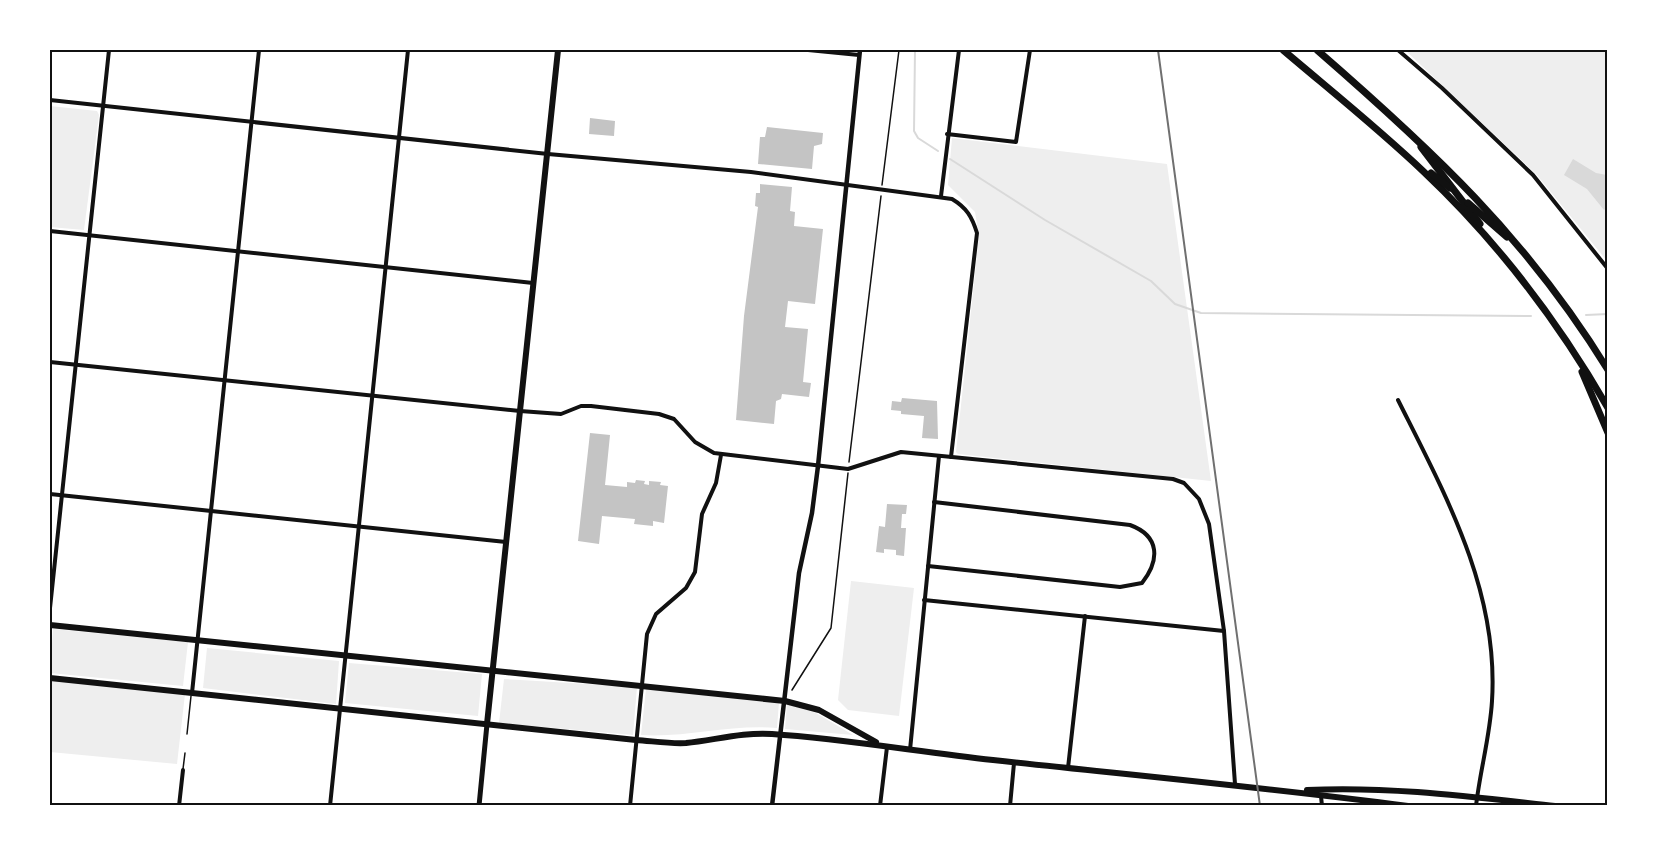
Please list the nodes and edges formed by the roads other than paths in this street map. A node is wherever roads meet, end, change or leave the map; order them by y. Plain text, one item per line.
1 (109, 50) edge
2 (259, 50) edge
3 (408, 50) edge
4 (558, 50) edge
5 (808, 50) edge
6 (959, 50) edge
7 (1030, 50) edge
8 (1283, 50) edge
9 (1317, 50) edge
10 (1398, 50) edge
11 (859, 52) edge
12 (50, 100) edge
13 (103, 106) junction
14 (251, 122) junction
15 (1407, 128) junction
16 (947, 134) junction
17 (399, 137) junction
18 (1393, 144) junction
19 (548, 154) junction
20 (846, 185) junction
21 (1458, 195) junction
22 (941, 196) junction
23 (50, 231) edge
24 (89, 236) junction
25 (238, 251) junction
26 (1524, 251) junction
27 (1509, 264) junction
28 (386, 267) junction
29 (1608, 269) edge
30 (534, 283) junction
31 (1575, 354) junction
32 (50, 362) edge
33 (76, 365) junction
34 (1608, 370) edge
35 (224, 380) junction
36 (373, 396) junction
37 (1398, 400) dead end
38 (1608, 408) edge
39 (520, 411) junction
40 (1608, 433) edge
41 (722, 454) junction
42 (939, 456) junction
43 (951, 457) junction
44 (818, 466) junction
45 (50, 494) edge
46 (61, 496) junction
47 (934, 502) junction
48 (211, 511) junction
49 (358, 527) junction
50 (506, 542) junction
51 (928, 566) junction
52 (924, 600) junction
53 (50, 608) edge
54 (1085, 616) junction
55 (50, 625) edge
56 (1224, 631) junction
57 (198, 640) junction
58 (344, 657) junction
59 (493, 672) junction
60 (50, 678) edge
61 (642, 684) junction
62 (192, 693) junction
63 (785, 700) junction
64 (340, 709) junction
65 (487, 724) junction
66 (187, 734) dead end
67 (780, 735) junction
68 (636, 741) junction
69 (879, 744) junction
70 (887, 746) junction
71 (910, 751) junction
72 (185, 753) dead end
73 (1014, 762) junction
74 (1068, 768) junction
75 (183, 770) joint
76 (1235, 784) junction
77 (1320, 792) junction
78 (1477, 797) junction
79 (179, 806) edge
80 (330, 806) edge
81 (479, 806) edge
82 (630, 806) edge
83 (772, 806) edge
84 (880, 806) edge
85 (1010, 806) edge
86 (1322, 806) edge
87 (1408, 806) edge
88 (1476, 806) edge
89 (1555, 806) edge

1 - 13 street
2 - 14 street
3 - 17 street
4 - 19 main road
5 - 11 street
6 - 16 street
7 - 16 street
8 - 18 highway
9 - 15 highway
10 - 29 street
11 - 20 street
12 - 13 street
13 - 14 street
13 - 24 street
14 - 17 street
14 - 25 street
15 - 21 highway
15 - 26 highway
16 - 22 street
17 - 19 street
17 - 28 street
18 - 21 highway
18 - 27 highway
19 - 20 street
19 - 30 main road
20 - 22 street
20 - 44 street
21 - 26 highway
21 - 27 highway
22 - 43 street
23 - 24 street
24 - 25 street
24 - 33 street
25 - 28 street
25 - 35 street
26 - 34 highway
27 - 31 highway
28 - 30 street
28 - 36 street
30 - 39 main road
31 - 38 highway
31 - 40 highway
32 - 33 street
33 - 35 street
33 - 46 street
35 - 36 street
35 - 48 street
36 - 39 street
36 - 49 street
37 - 78 street
39 - 41 street
39 - 50 main road
41 - 44 street
41 - 61 street
42 - 43 street
42 - 44 street
42 - 47 street
43 - 56 street
44 - 63 street
45 - 46 street
46 - 48 street
46 - 53 street
47 - 51 street
47 - 51 street
48 - 49 street
48 - 57 street
49 - 50 street
49 - 58 street
50 - 59 main road
51 - 52 street
52 - 54 street
52 - 71 street
54 - 56 street
54 - 74 street
55 - 57 main road
56 - 76 street
57 - 58 main road
57 - 62 street
58 - 59 main road
58 - 64 street
59 - 61 main road
59 - 65 main road
60 - 62 main road
61 - 63 main road
61 - 68 street
62 - 64 main road
62 - 66 lane
63 - 67 street
63 - 69 main road
64 - 65 main road
64 - 80 street
65 - 68 main road
65 - 81 main road
67 - 68 main road
67 - 69 main road
67 - 83 street
68 - 82 street
69 - 70 main road
70 - 71 main road
70 - 84 street
71 - 73 main road
72 - 75 lane
73 - 74 main road
73 - 85 street
74 - 76 main road
75 - 79 street
76 - 77 main road
77 - 78 main road
77 - 86 street
77 - 87 main road
78 - 88 street
78 - 89 main road

